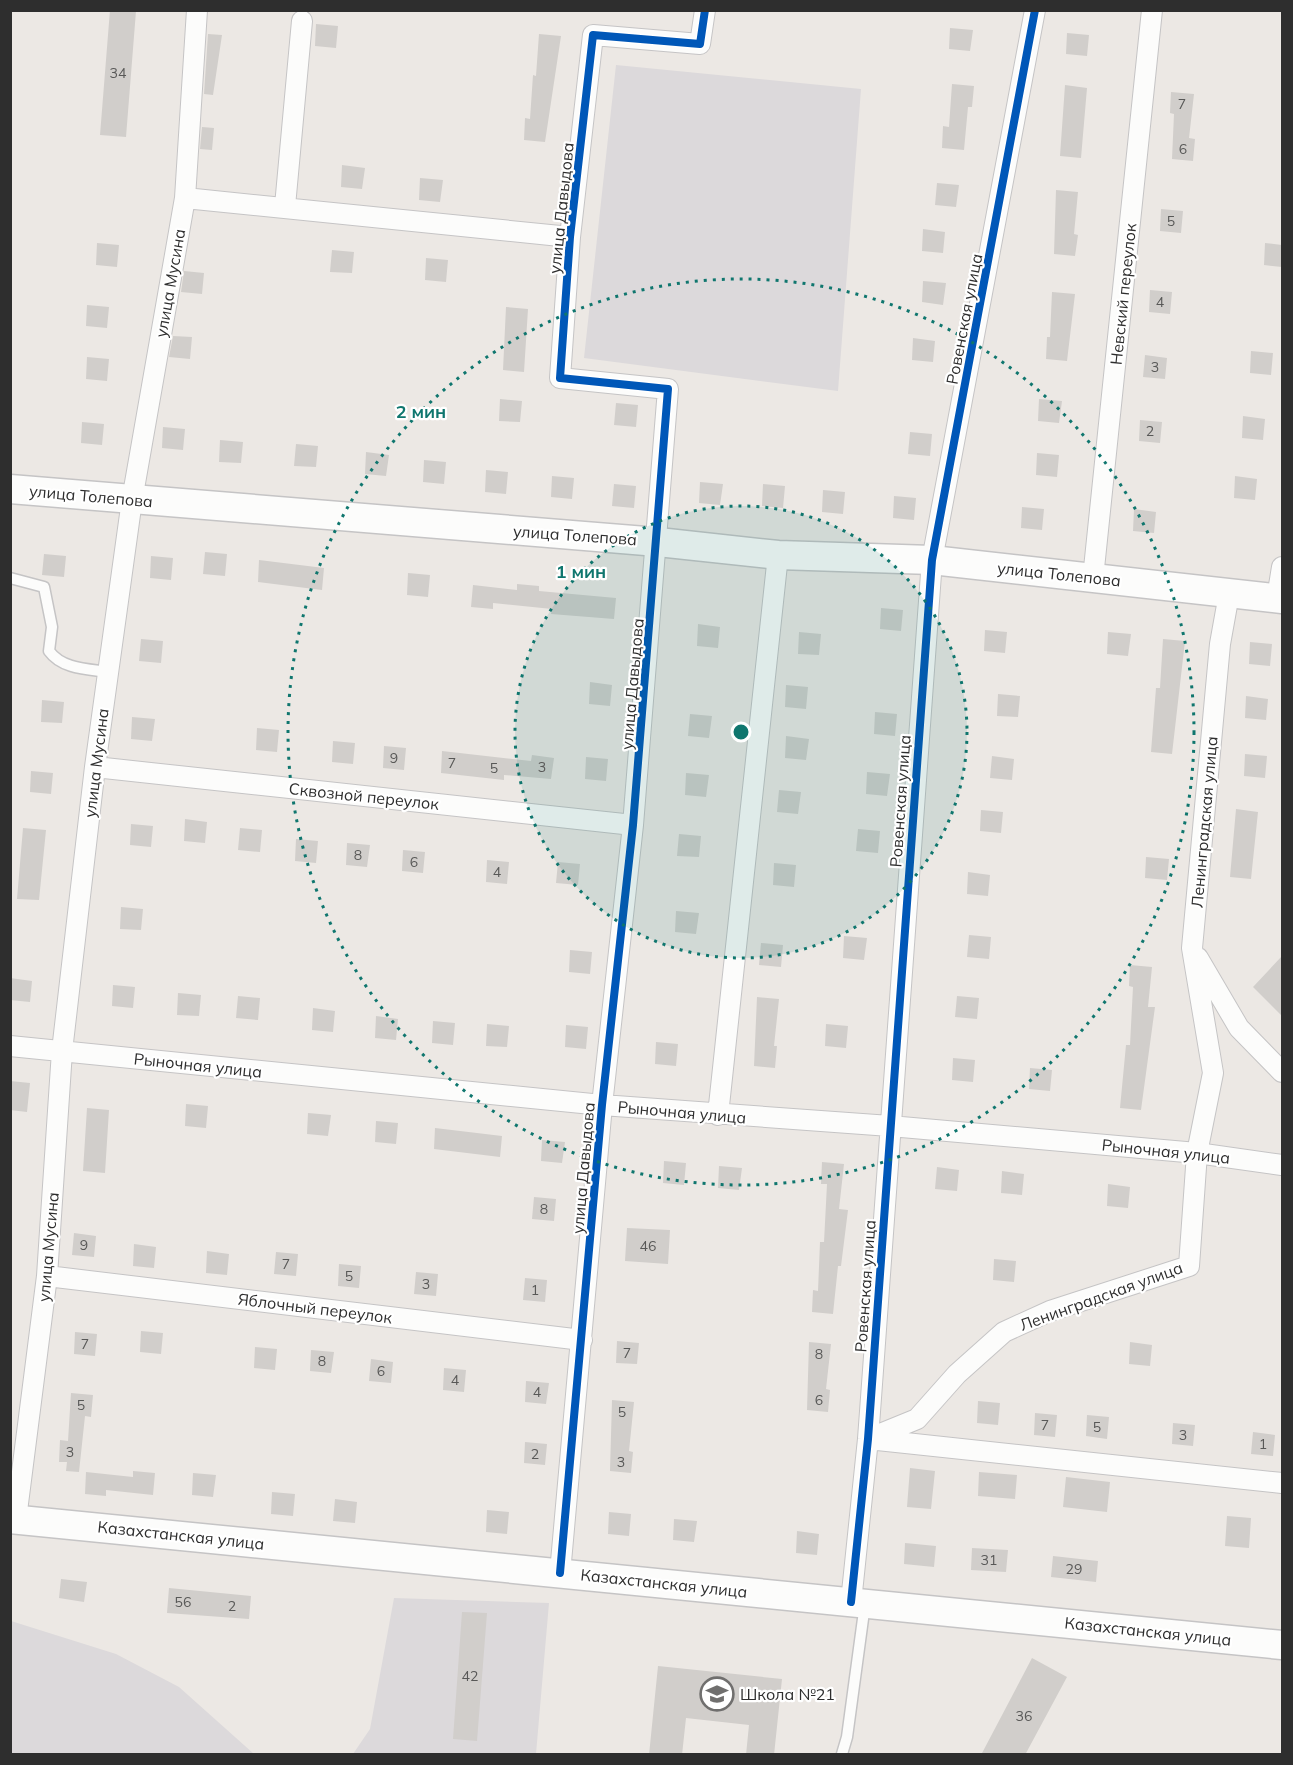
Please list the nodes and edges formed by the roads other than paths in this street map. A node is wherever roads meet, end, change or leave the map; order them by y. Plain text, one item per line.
1 (197, 10) edge
2 (705, 10) edge
3 (1035, 10) edge
4 (1152, 10) edge
5 (302, 21) dead end
6 (185, 198) junction
7 (285, 206) junction
8 (570, 237) junction
9 (10, 489) edge
10 (132, 500) junction
11 (658, 542) junction
12 (778, 555) junction
13 (932, 560) junction
14 (1282, 567) edge
15 (10, 578) edge
16 (1094, 578) junction
17 (1229, 594) junction
18 (1280, 599) edge
19 (108, 672) junction
20 (95, 767) junction
21 (633, 825) junction
22 (1192, 948) junction
23 (10, 1046) edge
24 (62, 1051) junction
25 (1282, 1072) edge
26 (602, 1105) junction
27 (718, 1115) junction
28 (890, 1126) junction
29 (1197, 1153) junction
30 (1282, 1165) edge
31 (48, 1276) junction
32 (582, 1340) junction
33 (868, 1439) junction
34 (1282, 1483) edge
35 (13, 1519) edge
36 (560, 1573) junction
37 (858, 1602) junction
38 (1282, 1645) edge
39 (842, 1755) edge

1 - 6 street, улица Мусина
2 - 8 street, улица Давыдова
3 - 13 street, Ровенская улица
4 - 16 street, Невский переулок
5 - 7 street
6 - 7 street, улица Давыдова
6 - 10 street, улица Мусина
7 - 8 street, улица Давыдова
8 - 11 street, улица Давыдова
9 - 10 street, улица Толепова
10 - 11 street, улица Толепова
10 - 19 street, улица Мусина
11 - 12 street, улица Толепова
11 - 21 street, улица Давыдова
12 - 13 street, улица Толепова
12 - 27 street
13 - 16 street, улица Толепова
13 - 28 street, Ровенская улица
14 - 18 street
15 - 19 lane
16 - 17 street, улица Толепова
17 - 18 street, улица Толепова
17 - 22 street, Ленинградская улица
19 - 20 street, улица Мусина
20 - 21 street, Сквозной переулок
20 - 24 street, улица Мусина
21 - 26 street, улица Давыдова
22 - 25 street
22 - 29 street, Ленинградская улица
23 - 24 street, Рыночная улица
24 - 26 street, Рыночная улица
24 - 31 street, улица Мусина
26 - 27 street, Рыночная улица
26 - 32 street, улица Давыдова
27 - 28 street, Рыночная улица
28 - 29 street, Рыночная улица
28 - 33 street, Ровенская улица
29 - 30 street, Рыночная улица
29 - 33 street, Ленинградская улица
31 - 32 street, Яблочный переулок
31 - 35 street, улица Мусина
32 - 36 street, улица Давыдова
33 - 34 street
33 - 37 street, Ровенская улица
35 - 36 street, Казахстанская улица
36 - 37 street, Казахстанская улица
37 - 38 street, Казахстанская улица
37 - 39 lane

